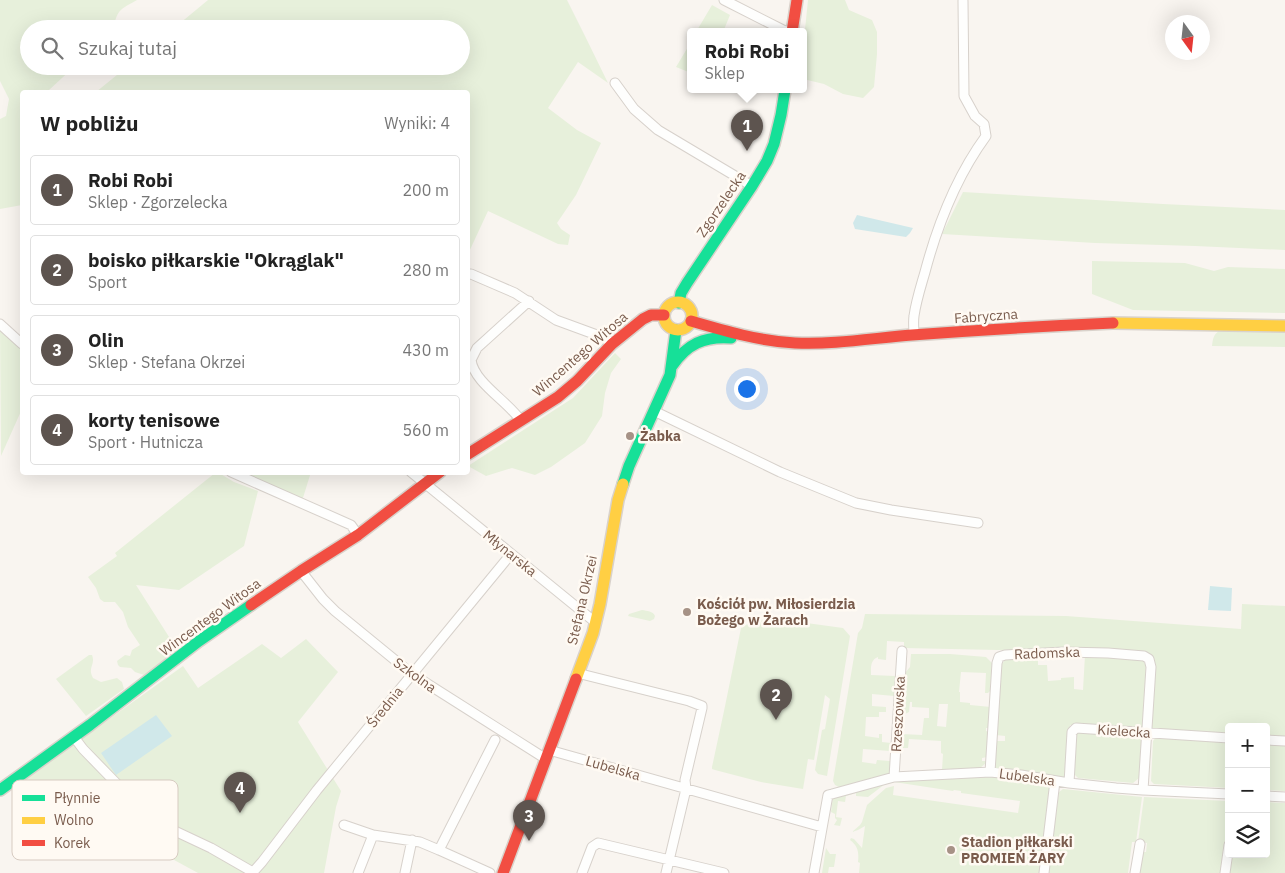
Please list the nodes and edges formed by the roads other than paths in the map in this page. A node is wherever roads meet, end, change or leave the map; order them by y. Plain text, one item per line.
1 (724, 0) edge
2 (797, 0) edge
3 (963, 1) edge
4 (779, 28) edge
5 (792, 28) edge
6 (614, 83) dead end
7 (785, 93) edge
8 (752, 186) junction
9 (470, 274) edge
10 (529, 302) junction
11 (679, 302) junction
12 (664, 315) junction
13 (691, 321) junction
14 (0, 324) edge
15 (1285, 326) edge
16 (676, 330) junction
17 (914, 335) junction
18 (756, 338) junction
19 (20, 342) edge
20 (612, 344) junction
21 (671, 368) junction
22 (654, 411) junction
23 (521, 421) junction
24 (470, 453) edge
25 (238, 475) edge
26 (415, 475) edge
27 (436, 475) edge
28 (426, 484) junction
29 (978, 523) dead end
30 (358, 534) junction
31 (510, 554) junction
32 (301, 571) junction
33 (595, 622) junction
34 (902, 651) dead end
35 (577, 672) junction
36 (412, 674) junction
37 (1147, 733) junction
38 (74, 737) junction
39 (1225, 738) edge
40 (495, 740) dead end
41 (1270, 740) edge
42 (1285, 741) edge
43 (548, 754) junction
44 (990, 772) junction
45 (894, 777) junction
46 (14, 780) edge
47 (113, 780) edge
48 (12, 781) edge
49 (1055, 781) junction
50 (1069, 783) junction
51 (686, 789) junction
52 (0, 790) edge
53 (1143, 790) junction
54 (1225, 794) edge
55 (1270, 796) edge
56 (1285, 797) edge
57 (344, 825) dead end
58 (822, 827) junction
59 (178, 833) edge
60 (373, 834) junction
61 (412, 840) junction
62 (1140, 844) dead end
63 (439, 850) junction
64 (1227, 858) edge
65 (669, 860) junction
66 (358, 873) edge
67 (404, 873) edge
68 (490, 873) edge
69 (503, 873) edge
70 (582, 873) edge
71 (666, 873) edge
72 (724, 873) edge
73 (814, 873) edge
74 (1044, 873) edge
75 (1135, 873) edge
76 (1225, 873) edge

1 - 4 street
2 - 5 street
3 - 17 street
6 - 8 street
7 - 8 street, Zgorzelecka
8 - 11 street, Zgorzelecka
9 - 10 street
10 - 20 street
10 - 23 street
11 - 12 street
11 - 13 street
12 - 16 street
12 - 20 street, Wincentego Witosa
13 - 16 street
13 - 18 street, Fabryczna
14 - 19 street
15 - 17 street, Fabryczna
16 - 21 street, Stefana Okrzei
17 - 18 street, Fabryczna
18 - 21 street
20 - 23 street, Wincentego Witosa
21 - 22 street, Stefana Okrzei
22 - 29 street
22 - 33 street, Stefana Okrzei
23 - 24 street, Wincentego Witosa
25 - 30 street
26 - 28 street, Młynarska
27 - 28 street, Wincentego Witosa
28 - 30 street, Wincentego Witosa
28 - 31 street, Młynarska
30 - 32 street, Wincentego Witosa
31 - 33 street, Młynarska
31 - 36 street, Średnia
32 - 36 street, Szkolna
32 - 38 street, Wincentego Witosa
33 - 35 street, Stefana Okrzei
34 - 45 street, Rzeszowska
35 - 43 street, Stefana Okrzei
35 - 51 street
36 - 43 street, Szkolna
36 - 59 street, Średnia
37 - 39 street, Kielecka
37 - 44 street, Radomska
37 - 50 street, Kielecka
37 - 53 street
38 - 46 street, Wincentego Witosa
38 - 47 street, Średnia
40 - 63 street
41 - 42 street
43 - 51 street, Lubelska
43 - 69 street, Stefana Okrzei
44 - 45 street, Lubelska
44 - 49 street, Lubelska
45 - 58 street, Lubelska
48 - 52 street, Wincentego Witosa
49 - 50 street, Lubelska
49 - 74 street
50 - 53 street, Lubelska
51 - 58 street, Lubelska
51 - 65 street
53 - 54 street, Lubelska
55 - 56 street
57 - 60 street
58 - 73 street
60 - 61 street
60 - 66 street
61 - 63 street
61 - 67 street
62 - 75 street
63 - 68 street
64 - 76 street
65 - 70 street
65 - 71 street
65 - 72 street

